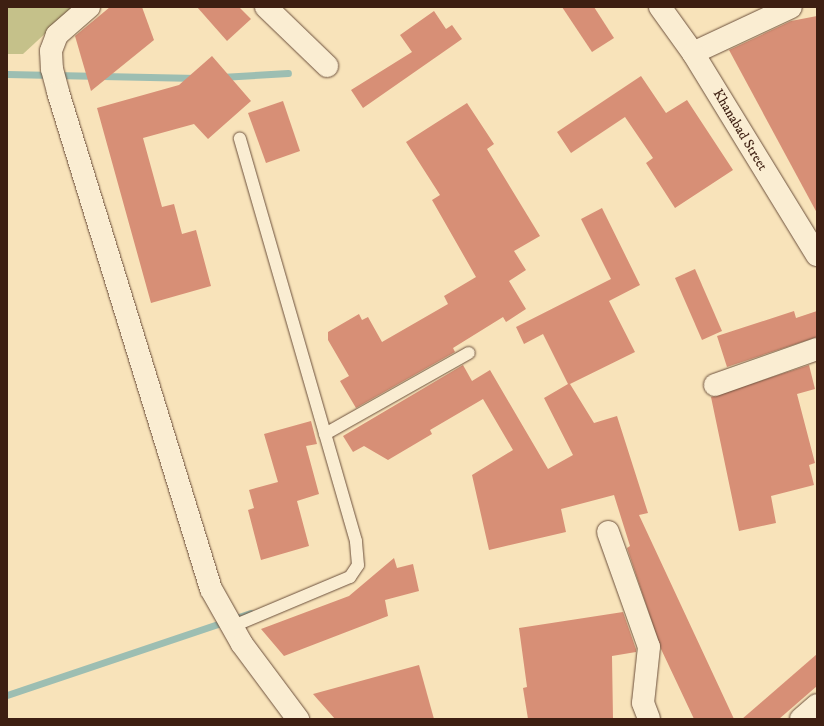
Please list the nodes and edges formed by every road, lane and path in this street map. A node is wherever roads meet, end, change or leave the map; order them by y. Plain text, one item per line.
1 (89, 7) edge
2 (266, 7) edge
3 (660, 7) edge
4 (791, 7) edge
5 (693, 53) junction
6 (327, 66) dead end
7 (240, 138) dead end
8 (817, 255) edge
9 (817, 349) edge
10 (469, 353) dead end
11 (715, 385) dead end
12 (325, 434) junction
13 (608, 532) dead end
14 (231, 626) junction
15 (298, 719) edge
16 (649, 719) edge

1 - 14 street
2 - 6 street
3 - 5 street, Khanabad Street
4 - 5 street
5 - 8 street, Khanabad Street
7 - 12 lane
9 - 11 street
10 - 12 lane
12 - 14 lane
13 - 16 street
14 - 15 street

